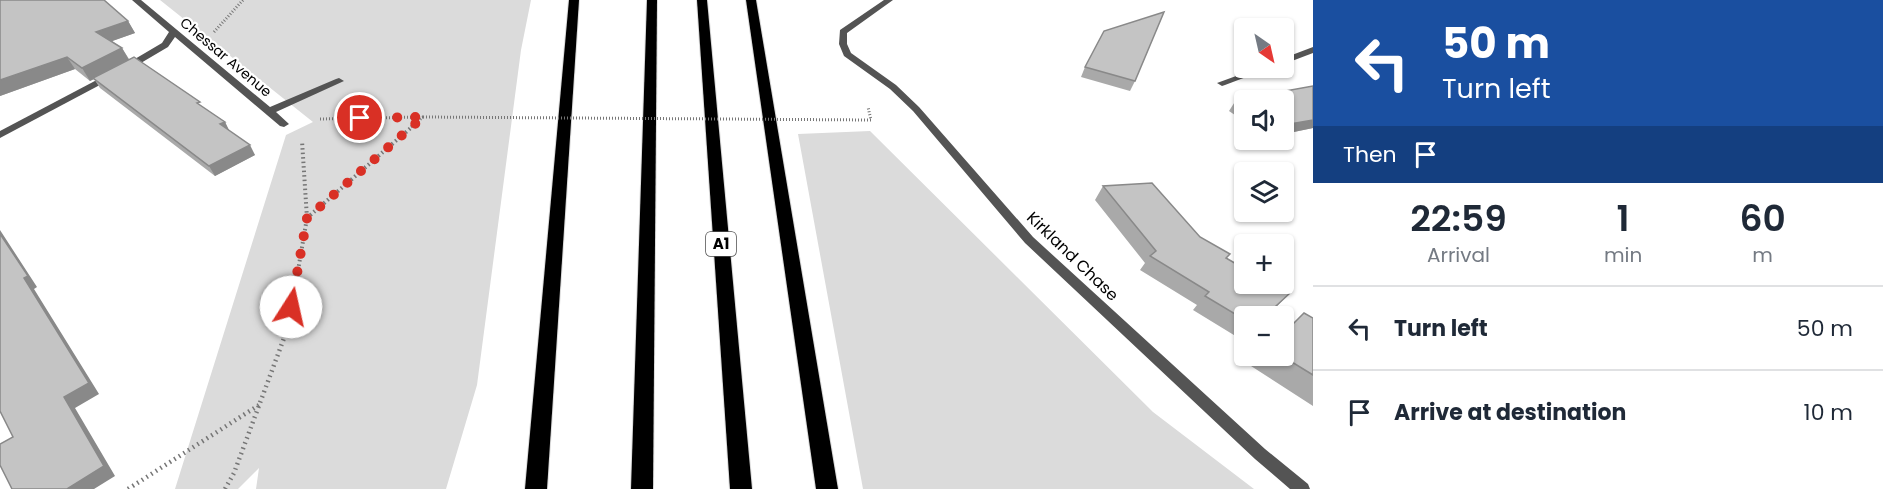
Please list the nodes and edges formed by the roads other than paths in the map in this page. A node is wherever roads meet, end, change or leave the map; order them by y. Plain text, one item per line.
1 (136, 0) edge
2 (574, 0) edge
3 (652, 0) edge
4 (702, 0) edge
5 (752, 0) edge
6 (889, 0) edge
7 (174, 32) junction
8 (1313, 50) edge
9 (1294, 57) edge
10 (1236, 78) edge
11 (339, 81) dead end
12 (1222, 83) dead end
13 (270, 111) junction
14 (284, 124) road end
15 (0, 135) edge
16 (536, 489) edge
17 (642, 489) edge
18 (741, 489) edge
19 (827, 489) edge
20 (1302, 489) edge

1 - 7 street, Chessar Avenue
2 - 16 highway
3 - 17 highway
4 - 18 highway, A1
5 - 19 highway
6 - 20 street, Kirkland Chase
7 - 13 street, Chessar Avenue
7 - 15 street
8 - 9 street
10 - 12 street
11 - 13 street, Chessar Avenue
13 - 14 street, Chessar Avenue

